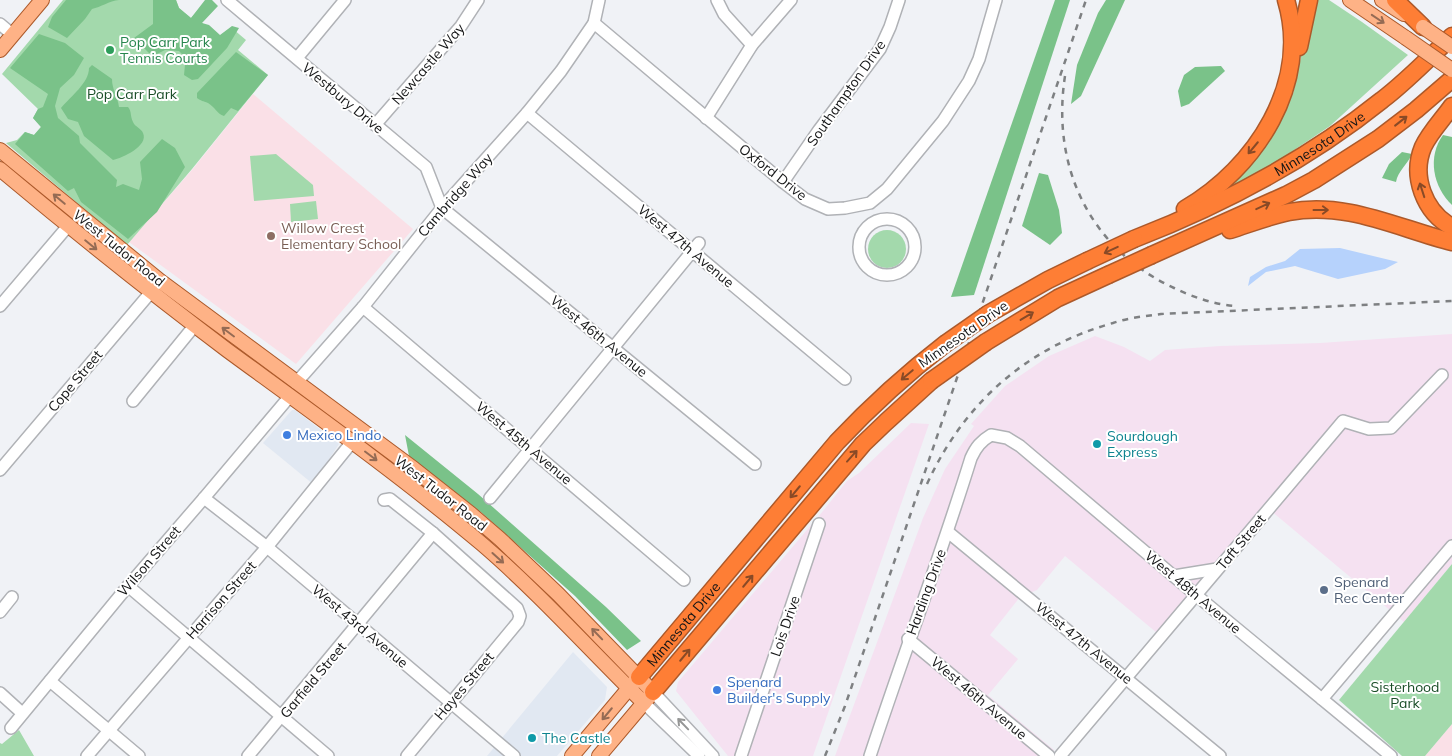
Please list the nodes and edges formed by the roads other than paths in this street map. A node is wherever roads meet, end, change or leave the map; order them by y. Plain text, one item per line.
1 (42, 0) edge
2 (227, 0) edge
3 (345, 0) edge
4 (478, 0) edge
5 (599, 0) edge
6 (717, 0) edge
7 (790, 0) edge
8 (899, 0) edge
9 (996, 0) edge
10 (1286, 0) edge
11 (1309, 0) edge
12 (1350, 0) edge
13 (1382, 0) edge
14 (1395, 0) edge
15 (594, 23) junction
16 (0, 24) edge
17 (1423, 27) junction
18 (13, 35) junction
19 (1451, 39) edge
20 (752, 45) junction
21 (0, 50) edge
22 (297, 58) junction
23 (1452, 70) edge
24 (1452, 79) edge
25 (1278, 106) junction
26 (1452, 106) edge
27 (527, 113) junction
28 (706, 118) junction
29 (375, 125) junction
30 (0, 150) edge
31 (0, 169) edge
32 (783, 182) junction
33 (870, 203) junction
34 (442, 208) junction
35 (877, 221) junction
36 (68, 226) junction
37 (1452, 226) edge
38 (1134, 239) junction
39 (1447, 242) edge
40 (696, 248) junction
41 (1152, 255) junction
42 (151, 292) junction
43 (0, 306) edge
44 (364, 307) junction
45 (195, 325) junction
46 (614, 348) junction
47 (228, 350) junction
48 (1442, 375) dead end
49 (845, 379) dead end
50 (296, 383) junction
51 (290, 396) junction
52 (132, 401) dead end
53 (358, 428) junction
54 (991, 435) joint
55 (352, 442) junction
56 (531, 448) junction
57 (755, 464) dead end
58 (0, 470) edge
59 (204, 498) junction
60 (490, 498) dead end
61 (384, 500) dead end
62 (819, 524) dead end
63 (948, 532) junction
64 (434, 533) junction
65 (1452, 546) edge
66 (268, 547) junction
67 (1217, 570) junction
68 (1174, 576) junction
69 (684, 580) dead end
70 (128, 586) junction
71 (1196, 594) junction
72 (12, 597) dead end
73 (0, 612) edge
74 (358, 625) junction
75 (188, 637) junction
76 (908, 640) junction
77 (1127, 678) junction
78 (50, 681) junction
79 (634, 683) junction
80 (0, 693) edge
81 (649, 698) junction
82 (1322, 699) junction
83 (450, 703) junction
84 (22, 713) junction
85 (282, 717) junction
86 (11, 728) dead end
87 (108, 731) junction
88 (687, 747) junction
89 (1389, 755) edge
90 (86, 756) edge
91 (139, 756) edge
92 (248, 756) edge
93 (328, 756) edge
94 (407, 756) edge
95 (514, 756) edge
96 (572, 756) edge
97 (599, 756) edge
98 (680, 756) edge
99 (698, 756) edge
100 (713, 756) edge
101 (741, 756) edge
102 (870, 756) edge
103 (1049, 756) edge
104 (1060, 756) edge
105 (1220, 756) edge

1 - 18 main road
2 - 22 street, Westbury Drive
3 - 22 street
4 - 29 street, Newcastle Way
5 - 15 street, Cambridge Way
6 - 20 street
7 - 20 street
8 - 32 street, Southampton Drive
9 - 33 street
10 - 25 highway
11 - 25 highway
12 -> 23 main road, bridge
13 - 17 main road
14 - 17 highway
15 - 27 street, Cambridge Way
15 - 28 street, Oxford Drive
16 - 18 street
17 - 19 main road, bridge
18 - 21 main road
19 - 38 highway, Minnesota Drive
20 - 28 street
22 - 29 street, Westbury Drive
41 -> 24 highway, Minnesota Drive
25 -> 38 highway
37 -> 26 highway
27 - 34 street, Cambridge Way
27 - 40 street, West 47th Avenue
28 - 32 street, Oxford Drive
29 - 34 street, Westbury Drive
50 -> 30 main road, West Tudor Road
31 - 36 main road, West Tudor Road
32 - 33 street, Oxford Drive
33 - 35 street
34 - 44 street, Cambridge Way
34 - 46 street, West 46th Avenue
35 - 35 street
36 -> 42 main road, West Tudor Road
36 - 43 street
38 -> 79 highway, Minnesota Drive, bridge
41 -> 39 highway
40 - 46 street
40 - 49 street, West 47th Avenue
81 -> 41 highway, Minnesota Drive, bridge
42 - 45 main road, West Tudor Road
42 - 58 street, Cope Street
44 - 50 street, Cambridge Way
44 - 56 street, West 45th Avenue
45 - 47 main road, West Tudor Road
45 - 52 street
46 - 56 street
46 - 57 street, West 46th Avenue
47 - 50 main road
47 - 51 main road, West Tudor Road
48 - 67 street, Taft Street
50 - 53 main road, West Tudor Road
51 - 53 main road
51 - 55 main road, West Tudor Road
51 - 59 street, Wilson Street
79 -> 53 main road, West Tudor Road
54 - 63 street, Harding Drive
54 - 68 street, West 48th Avenue
55 - 66 street, Harrison Street
55 -> 79 main road, West Tudor Road
56 - 60 street
56 - 69 street, West 45th Avenue
59 - 66 street, West 43rd Avenue
59 - 70 street, Wilson Street
61 - 64 street
62 - 101 street, Lois Drive
63 - 76 street, Harding Drive
63 - 77 street, West 47th Avenue
64 - 74 street, Garfield Street
64 - 83 street, Hayes Street
65 - 82 street
66 - 74 street, West 43rd Avenue
66 - 75 street, Harrison Street
67 - 68 street
67 - 71 street, Taft Street
68 - 71 street, West 48th Avenue
70 - 75 street
70 - 78 street, Wilson Street
71 - 77 street, Taft Street
71 - 82 street, West 48th Avenue
72 - 73 street
74 - 83 street, West 43rd Avenue
74 - 85 street, Garfield Street
75 - 85 street
75 - 87 street, Harrison Street
76 - 102 street, Harding Drive
76 - 103 street, West 46th Avenue
77 - 104 street, Taft Street
77 - 105 street, West 47th Avenue
78 - 84 street, Wilson Street
78 - 87 street
79 - 81 main road, West Tudor Road
79 -> 96 main road, Minnesota Drive
80 - 84 street
81 - 88 street, West Tudor Road
81 - 97 main road, Minnesota Drive
100 -> 81 street, West Tudor Road
82 - 89 street, West 48th Avenue
83 - 94 street, Hayes Street
83 - 95 street, West 43rd Avenue
84 - 86 street, Wilson Street
85 - 92 street, Garfield Street
85 - 93 street
87 - 90 street, Harrison Street
87 - 91 street
88 - 98 street
88 - 99 street, West Tudor Road

